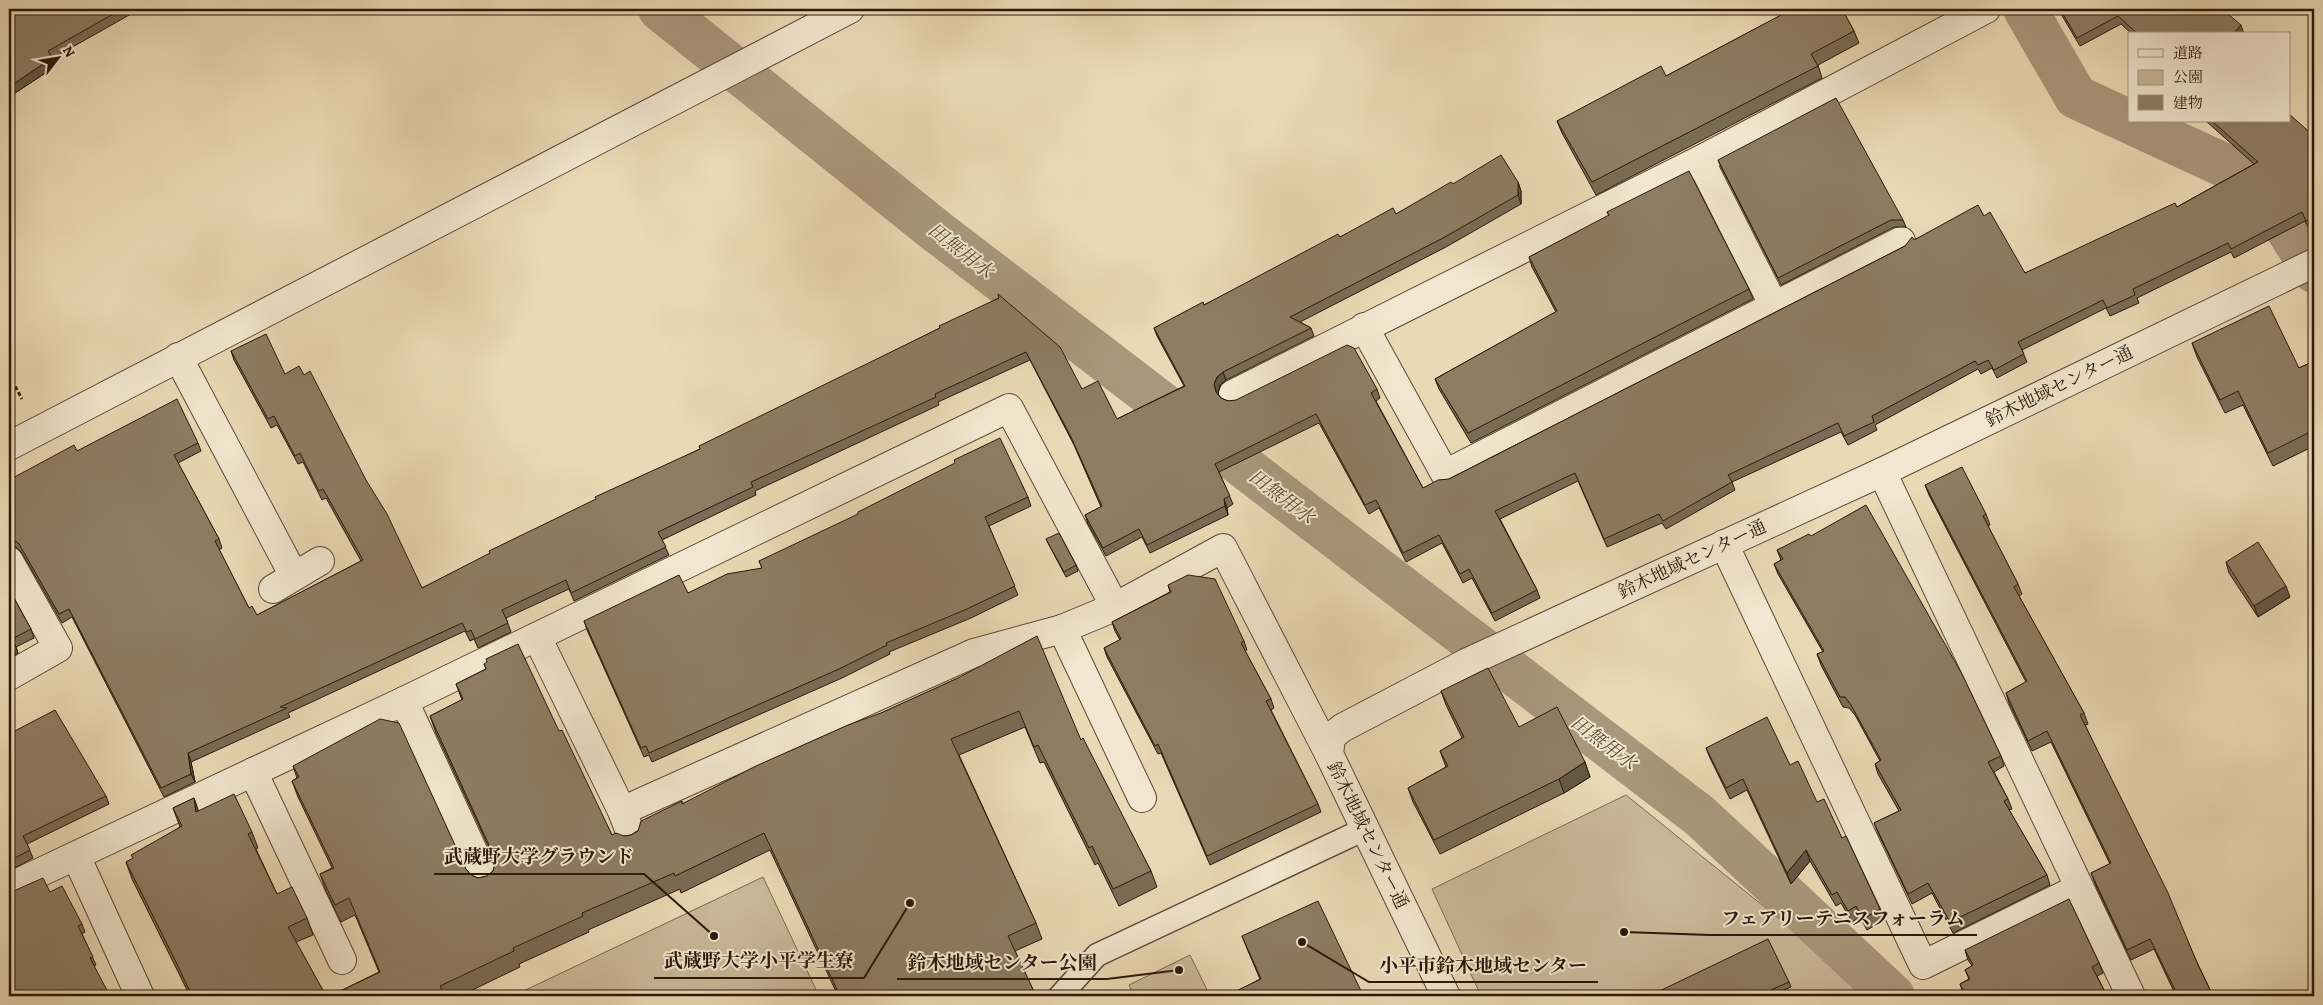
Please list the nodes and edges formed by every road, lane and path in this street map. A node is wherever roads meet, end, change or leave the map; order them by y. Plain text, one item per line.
1 (850, 9) edge
2 (1986, 9) edge
3 (1700, 160) junction
4 (1901, 240) dead end
5 (2305, 267) edge
6 (1774, 306) junction
7 (1364, 328) junction
8 (178, 357) junction
9 (1233, 394) dead end
10 (9, 446) edge
11 (1882, 472) junction
12 (1724, 544) junction
13 (9, 561) edge
14 (320, 561) dead end
15 (1114, 606) junction
16 (1062, 629) junction
17 (537, 636) junction
18 (9, 676) edge
19 (404, 701) junction
20 (1329, 754) junction
21 (253, 772) junction
22 (1142, 798) dead end
23 (622, 811) junction
24 (1366, 829) junction
25 (632, 837) edge
26 (76, 856) junction
27 (486, 879) edge
28 (9, 887) edge
29 (2079, 888) junction
30 (342, 960) dead end
31 (140, 996) edge
32 (1060, 996) edge
33 (1446, 996) edge
34 (2131, 996) edge

1 - 8 street
2 - 3 street
3 - 6 street
3 - 7 street
4 - 6 street
5 - 11 street, 鈴木地域センター通
6 - 7 street
7 - 9 street
8 - 10 street
8 - 14 street
11 - 12 street, 鈴木地域センター通
11 - 29 street
12 - 20 street, 鈴木地域センター通
12 - 29 street
13 - 18 street
15 - 16 street
15 - 17 street
15 - 20 street
16 - 22 street
16 - 23 street
17 - 19 street
17 - 23 street
19 - 21 street
19 - 27 street
20 - 24 street, 鈴木地域センター通
21 - 26 street
21 - 30 street
23 - 25 street
24 - 32 lane
24 - 33 street, 鈴木地域センター通
26 - 28 street
26 - 31 street
29 - 34 street

